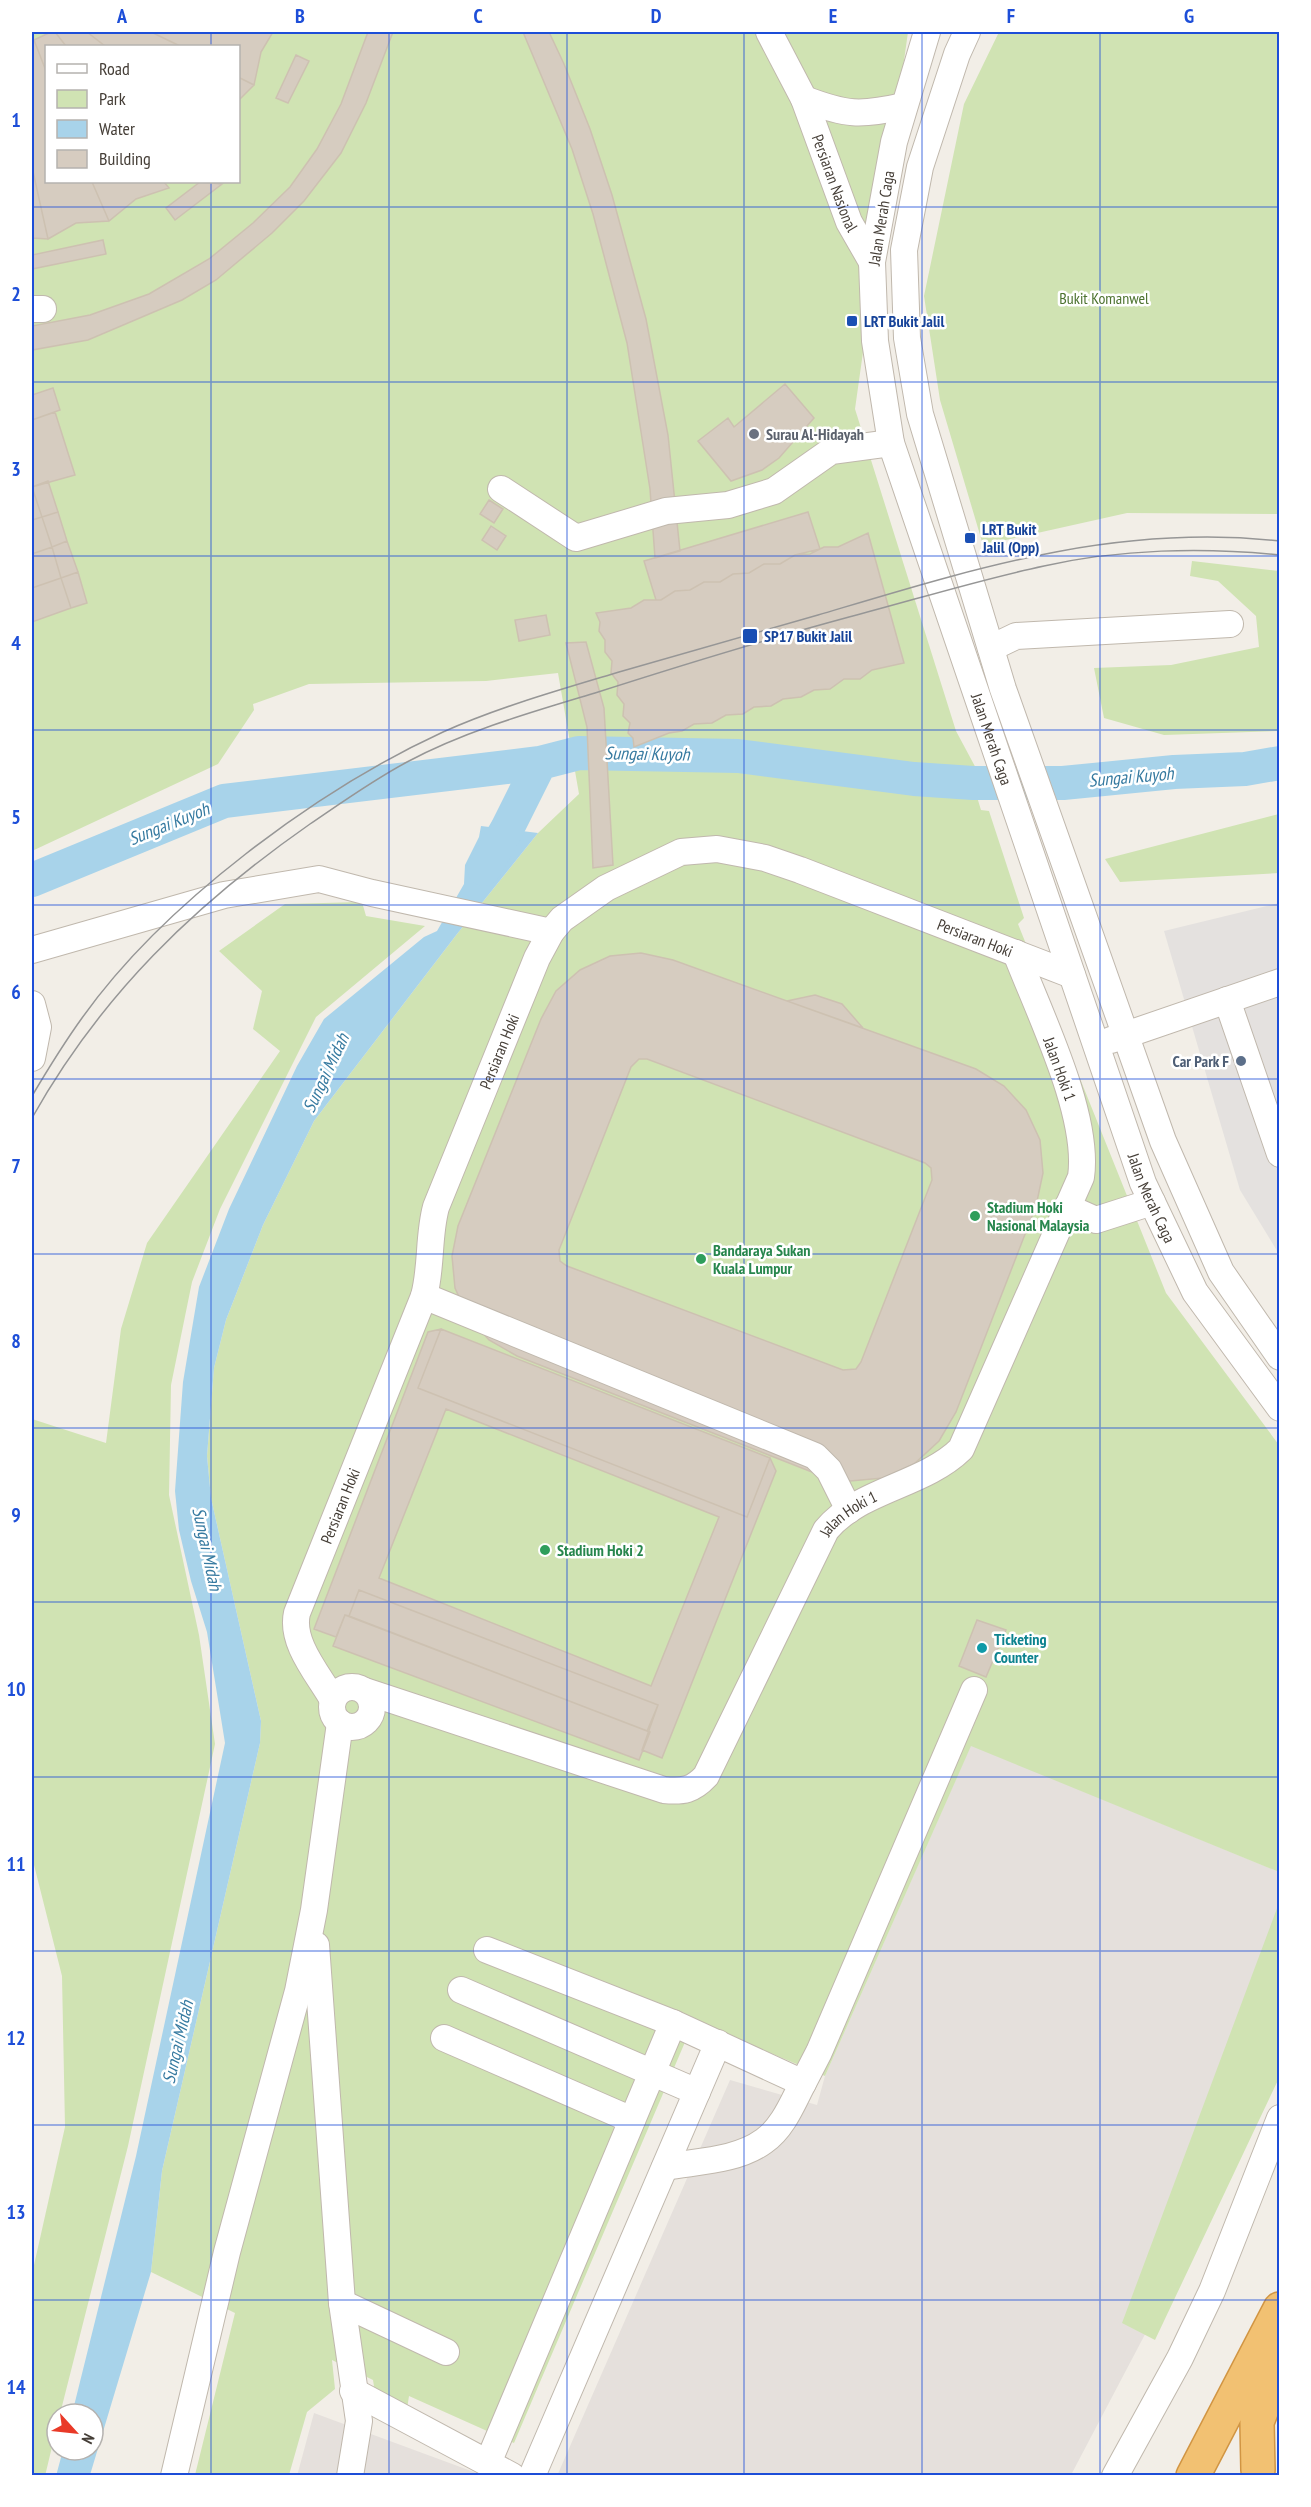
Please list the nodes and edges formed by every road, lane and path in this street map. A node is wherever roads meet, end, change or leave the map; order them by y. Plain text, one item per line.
1 (769, 32) edge
2 (927, 32) edge
3 (967, 32) edge
4 (804, 99) junction
5 (904, 106) junction
6 (872, 262) junction
7 (891, 443) junction
8 (501, 489) dead end
9 (1230, 624) dead end
10 (991, 648) junction
11 (551, 932) junction
12 (32, 950) edge
13 (1016, 953) junction
14 (1072, 975) junction
15 (1280, 982) edge
16 (1227, 1000) junction
17 (32, 1004) edge
18 (1127, 1034) junction
19 (1096, 1045) junction
20 (32, 1058) edge
21 (1280, 1154) edge
22 (1152, 1202) junction
23 (1067, 1207) junction
24 (424, 1296) junction
25 (1278, 1353) edge
26 (1251, 1368) junction
27 (1280, 1408) edge
28 (849, 1510) junction
29 (974, 1690) dead end
30 (364, 1691) junction
31 (337, 1712) junction
32 (314, 1910) junction
33 (487, 1950) dead end
34 (461, 1990) dead end
35 (673, 2023) junction
36 (444, 2038) dead end
37 (718, 2043) junction
38 (652, 2073) junction
39 (803, 2083) junction
40 (697, 2092) junction
41 (1280, 2118) edge
42 (632, 2120) junction
43 (665, 2167) junction
44 (342, 2303) junction
45 (1280, 2309) edge
46 (446, 2352) dead end
47 (1280, 2362) edge
48 (353, 2391) junction
49 (1280, 2432) edge
50 (488, 2463) junction
51 (1257, 2473) edge
52 (174, 2475) edge
53 (350, 2475) edge
54 (512, 2475) edge
55 (532, 2475) edge
56 (1115, 2475) edge
57 (1193, 2475) edge

1 - 4 street, Persiaran Nasional
2 - 5 street, Jalan Merah Caga
3 - 10 street, Jalan Merah Caga
4 - 5 street, Persiaran Nasional
4 - 6 street, Persiaran Nasional
5 - 6 street, Jalan Merah Caga
6 - 7 street, Jalan Merah Caga
7 - 8 street
7 - 14 street, Jalan Merah Caga
9 - 10 street
10 - 18 street, Jalan Merah Caga
11 - 12 street
11 - 13 street, Persiaran Hoki
11 - 24 street, Persiaran Hoki
13 - 14 street, Persiaran Hoki
13 - 23 street, Jalan Hoki 1
14 - 19 street, Jalan Merah Caga
15 - 16 street
16 - 18 street
16 - 21 street
17 - 20 street
18 - 19 street
18 - 25 street, Jalan Merah Caga
19 - 22 street, Jalan Merah Caga
22 - 23 street
22 - 26 street, Jalan Merah Caga
23 - 28 street, Jalan Hoki 1
24 - 28 street
24 - 31 street, Persiaran Hoki
25 - 26 street
26 - 27 street, Jalan Merah Caga
28 - 30 street, Jalan Hoki 1
29 - 39 street
30 - 31 street
30 - 31 street
31 - 32 street
32 - 44 street
32 - 52 street
33 - 35 street
34 - 38 street
35 - 37 street
35 - 38 street
36 - 42 street
37 - 39 street
37 - 40 street
38 - 40 street
38 - 42 street
39 - 43 street
40 - 43 street
41 - 56 street
42 - 50 street
43 - 55 street
44 - 46 street
44 - 48 street
45 - 57 highway
47 - 51 highway
48 - 50 street
48 - 53 street
49 - 51 highway
50 - 54 street

